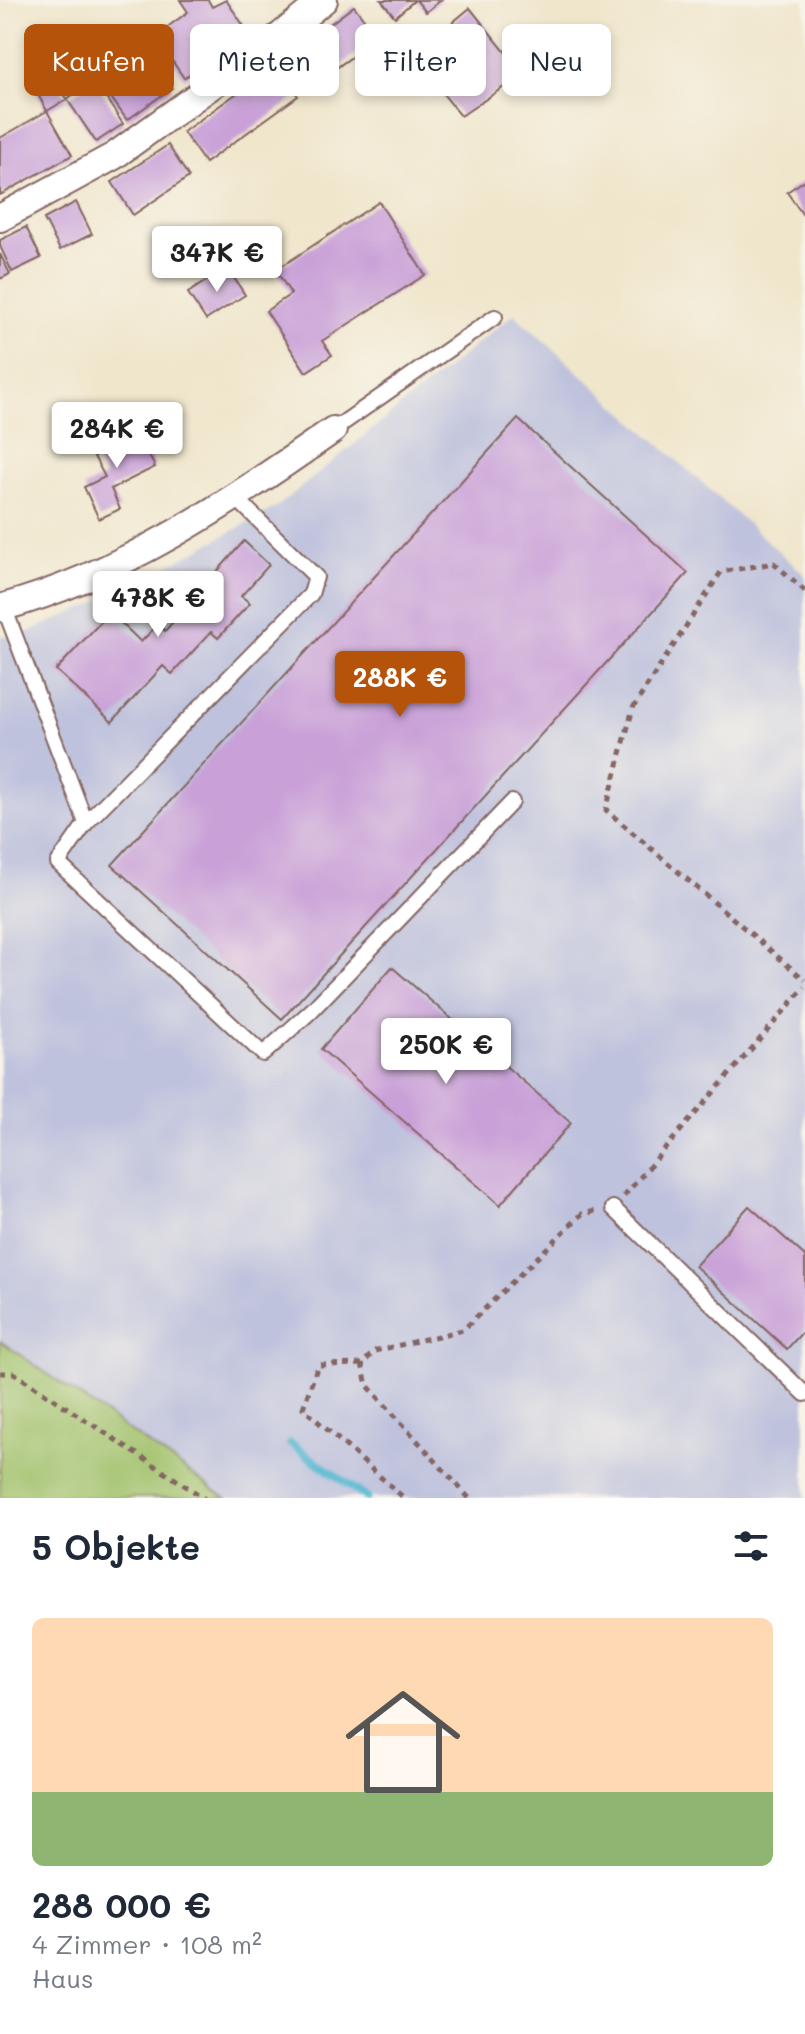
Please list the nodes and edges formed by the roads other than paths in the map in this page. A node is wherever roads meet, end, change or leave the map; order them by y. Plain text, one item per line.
1 (324, 0) edge
2 (0, 218) edge
3 (495, 317) dead end
4 (333, 430) joint
5 (235, 497) junction
6 (2, 608) edge
7 (512, 802) dead end
8 (86, 823) junction
9 (613, 1208) road end
10 (802, 1385) edge

1 - 2 street
3 - 4 lane
4 - 5 street
5 - 6 street
5 - 8 lane
6 - 8 lane
7 - 8 lane
9 - 10 lane

